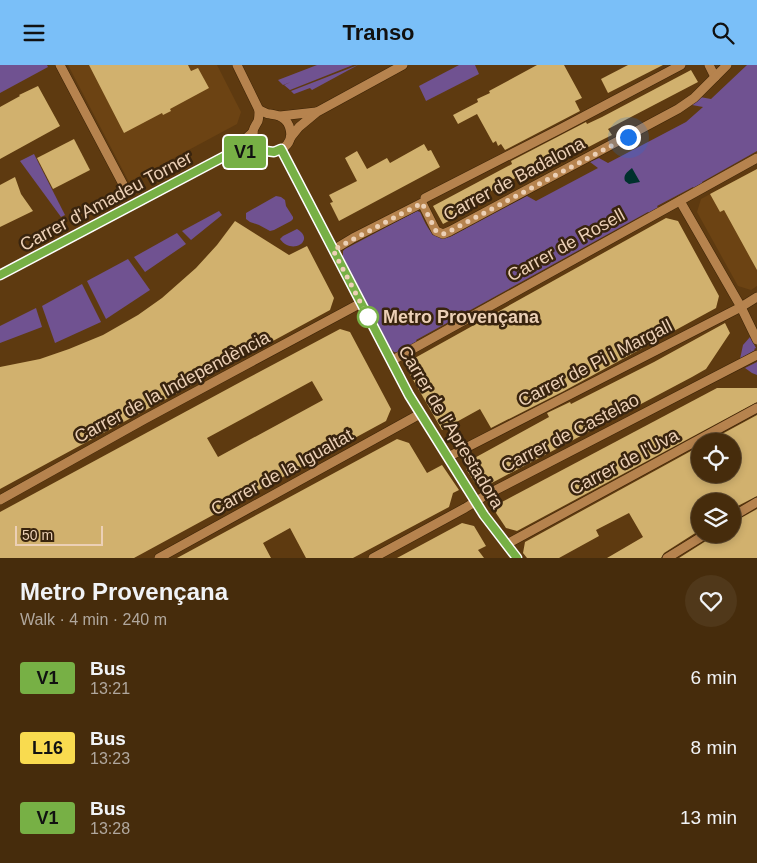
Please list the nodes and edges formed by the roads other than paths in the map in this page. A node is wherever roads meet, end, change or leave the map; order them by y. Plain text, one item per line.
1 (60, 65) edge
2 (236, 65) edge
3 (403, 65) edge
4 (681, 65) edge
5 (709, 65) edge
6 (727, 65) edge
7 (715, 77) junction
8 (259, 109) junction
9 (317, 111) junction
10 (280, 116) junction
11 (253, 132) junction
12 (291, 137) junction
13 (260, 149) junction
14 (281, 149) junction
15 (227, 155) junction
16 (757, 158) edge
17 (125, 188) dead end
18 (426, 198) dead end
19 (680, 201) junction
20 (333, 250) junction
21 (0, 275) edge
22 (757, 297) edge
23 (361, 303) junction
24 (740, 307) junction
25 (757, 340) edge
26 (757, 355) edge
27 (391, 361) junction
28 (757, 408) edge
29 (420, 414) junction
30 (448, 457) junction
31 (0, 500) edge
32 (476, 501) junction
33 (757, 502) edge
34 (741, 512) edge
35 (691, 543) edge
36 (507, 544) junction
37 (159, 558) edge
38 (373, 558) edge
39 (517, 558) edge
40 (667, 558) edge

1 - 17 street
2 - 8 street
3 - 9 street
4 - 18 street, Carrer de Badalona
5 - 7 street
6 - 7 street, Carrer de Badalona
7 - 20 street, Carrer de Badalona
8 - 10 street
8 - 11 street
9 - 10 street
9 - 12 street
10 - 12 street
11 - 13 street
11 - 15 street, Carrer d'Amadeu Torner
12 - 14 street
13 - 14 street
13 - 15 street, Carrer d'Amadeu Torner
14 - 20 street, Carrer de l'Aprestadora
15 - 21 street, Carrer d'Amadeu Torner
16 - 19 street, Carrer de Rosell
19 - 24 street
19 - 27 street, Carrer de Rosell
20 - 23 street, Carrer de l'Aprestadora
22 - 24 street, Carrer de Pi i Margall
23 - 27 street, Carrer de l'Aprestadora
23 - 31 street, Carrer de la Independència
24 - 25 street
24 - 30 street, Carrer de Pi i Margall
26 - 32 street, Carrer de Castelao
27 - 29 street, Carrer de l'Aprestadora
28 - 36 street, Carrer de l'Uva
29 - 30 street, Carrer de l'Aprestadora
29 - 37 street, Carrer de la Igualtat
30 - 32 street, Carrer de l'Aprestadora
32 - 36 street, Carrer de l'Aprestadora
32 - 38 street, Carrer de Castelao
33 - 34 street
35 - 40 street
36 - 39 street, Carrer de l'Aprestadora

